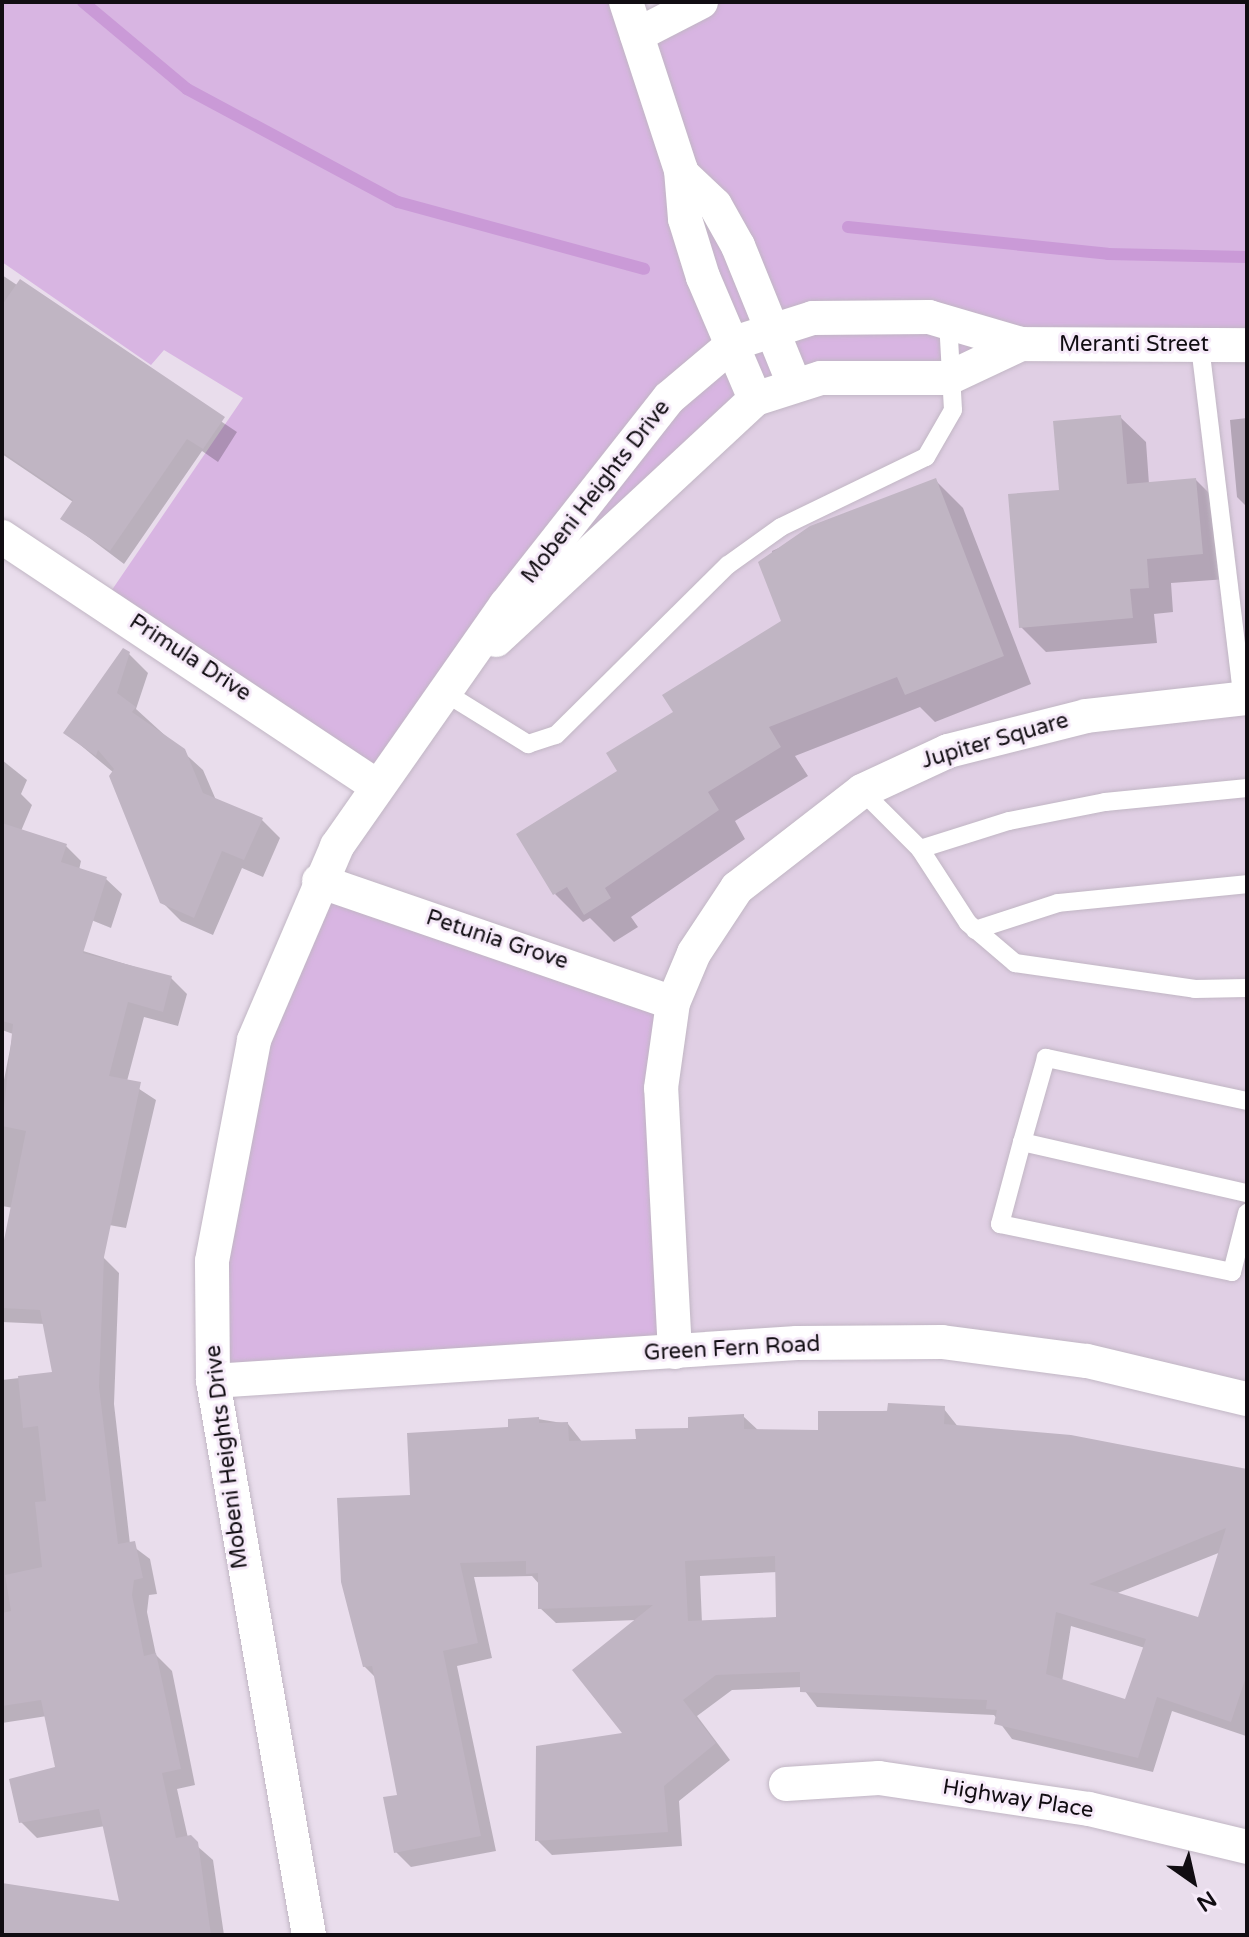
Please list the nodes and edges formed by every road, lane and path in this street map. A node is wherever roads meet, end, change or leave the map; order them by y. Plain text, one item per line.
1 (626, 2) edge
2 (701, 2) edge
3 (637, 35) junction
4 (682, 174) junction
5 (948, 321) junction
6 (771, 327) junction
7 (734, 343) junction
8 (1021, 344) junction
9 (1200, 346) junction
10 (1246, 346) edge
11 (949, 378) junction
12 (794, 384) junction
13 (755, 399) junction
14 (5, 546) edge
15 (476, 656) junction
16 (444, 692) junction
17 (1245, 698) edge
18 (375, 785) junction
19 (1247, 788) edge
20 (862, 791) junction
21 (920, 849) junction
22 (319, 881) junction
23 (1247, 884) edge
24 (975, 930) junction
25 (1247, 988) edge
26 (673, 1003) junction
27 (1247, 1101) edge
28 (1022, 1142) junction
29 (1247, 1193) edge
30 (1247, 1213) edge
31 (675, 1352) junction
32 (213, 1381) junction
33 (1247, 1399) edge
34 (786, 1784) dead end
35 (1247, 1847) edge
36 (309, 1935) edge

1 - 3 street
2 - 3 street
3 - 4 street
4 - 6 street
4 - 7 street
5 - 6 street, Meranti Street
5 - 8 street, Meranti Street
5 - 11 lane
6 - 7 street, Meranti Street
6 - 12 street
7 - 13 street
7 - 15 street, Mobeni Heights Drive
8 - 9 street, Meranti Street
8 - 11 street, Meranti Street
9 - 10 street, Meranti Street
9 - 17 lane
11 - 12 street, Meranti Street
11 - 16 lane
12 - 13 street, Mobeni Heights Drive
13 - 15 street, Mobeni Heights Drive
14 - 18 street, Primula Drive
15 - 16 street, Mobeni Heights Drive
16 - 18 street, Mobeni Heights Drive
17 - 20 street, Jupiter Square
18 - 22 street, Mobeni Heights Drive
19 - 21 lane
20 - 21 lane
20 - 26 street, Jupiter Square
21 - 24 lane
22 - 26 street, Petunia Grove
22 - 32 street, Mobeni Heights Drive
23 - 24 lane
24 - 25 lane
26 - 31 street, Jupiter Square
27 - 28 lane
28 - 29 lane
28 - 30 lane
31 - 32 street, Green Fern Road
31 - 33 street, Green Fern Road
32 - 36 street, Mobeni Heights Drive
34 - 35 street, Highway Place

